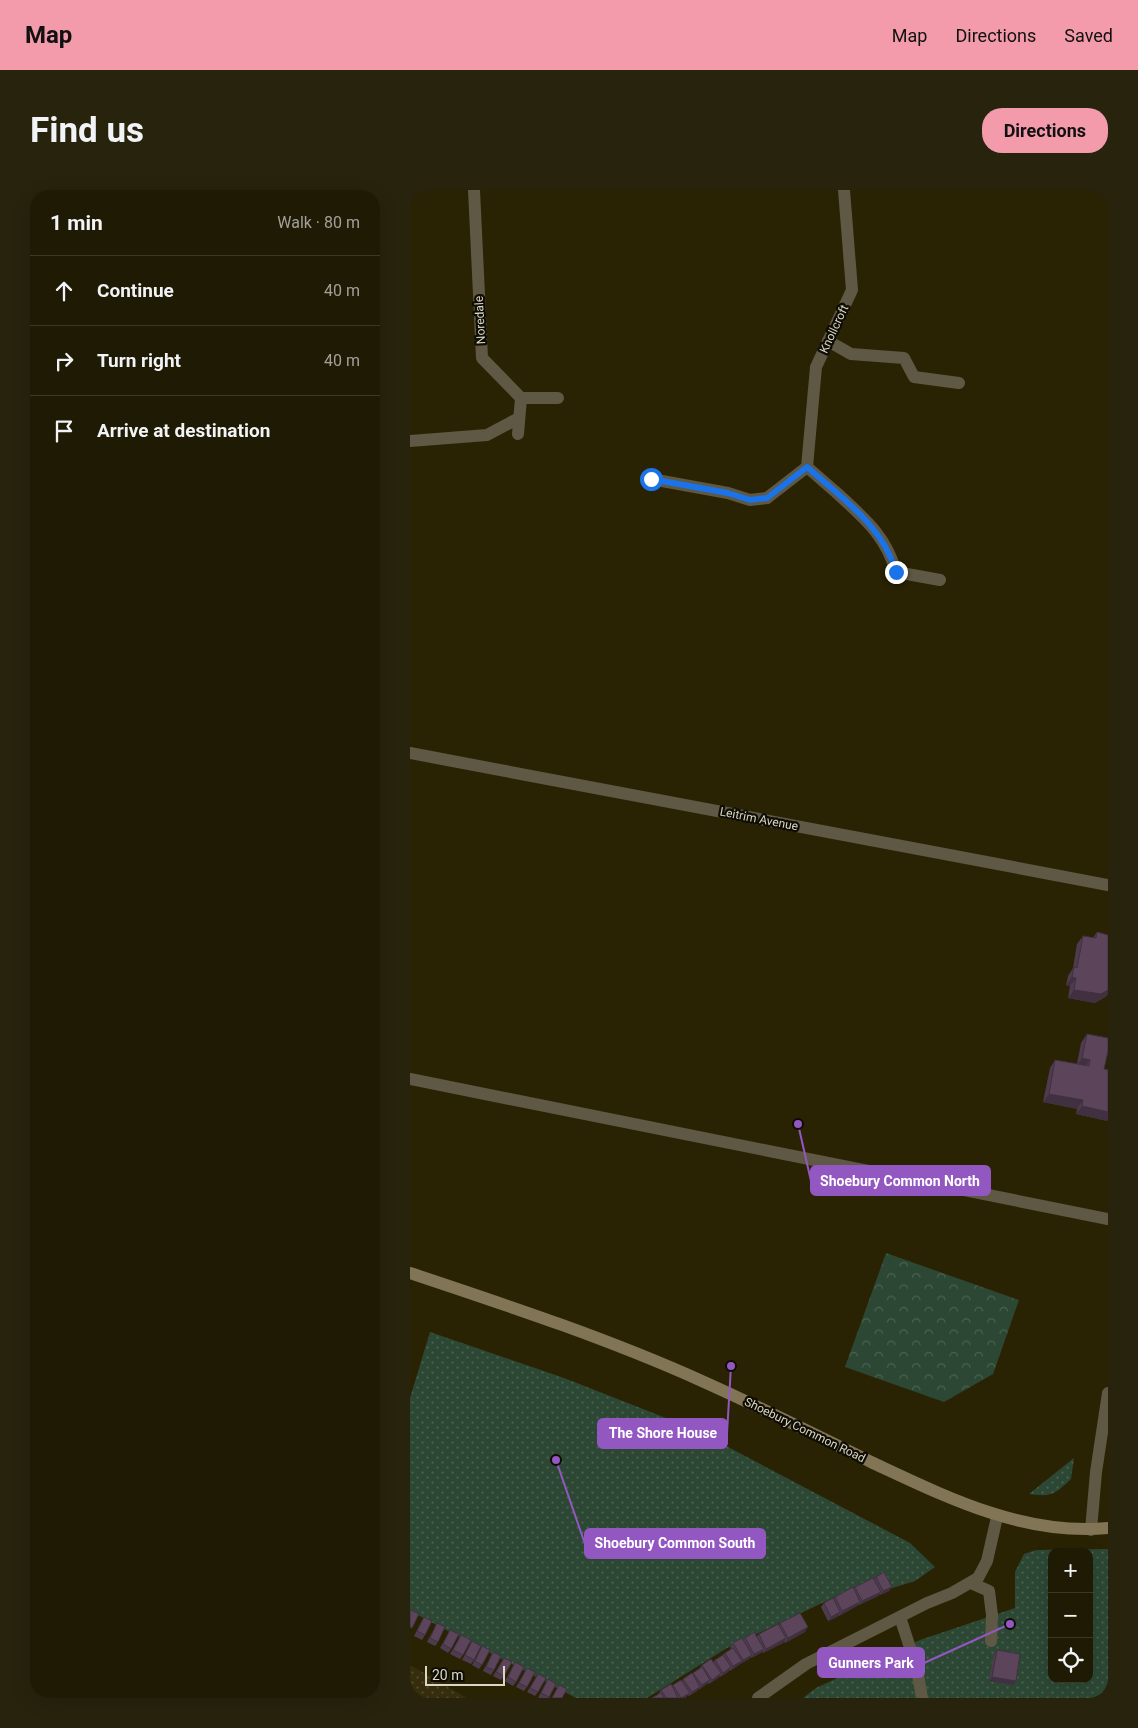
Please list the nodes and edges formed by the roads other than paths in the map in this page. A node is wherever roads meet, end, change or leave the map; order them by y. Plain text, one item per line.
1 (474, 190) edge
2 (844, 190) edge
3 (828, 341) junction
4 (959, 384) dead end
5 (521, 398) junction
6 (558, 398) dead end
7 (519, 418) junction
8 (518, 434) dead end
9 (410, 441) edge
10 (807, 467) junction
11 (651, 479) dead end
12 (940, 580) dead end
13 (410, 753) edge
14 (1108, 885) edge
15 (410, 1079) edge
16 (1108, 1219) edge
17 (410, 1273) edge
18 (1108, 1393) edge
19 (997, 1517) junction
20 (1108, 1528) edge
21 (1092, 1530) junction
22 (970, 1583) junction
23 (900, 1616) junction
24 (991, 1641) dead end
25 (758, 1698) edge
26 (922, 1698) edge

1 - 5 street, Noredale
2 - 3 street, Knollcroft
3 - 4 street
3 - 10 street, Knollcroft
5 - 6 street
5 - 7 street
7 - 8 street
7 - 9 street
10 - 11 street
10 - 12 street
13 - 14 street, Leitrim Avenue
15 - 16 street
17 - 19 main road, Shoebury Common Road
18 - 21 street
19 - 21 main road, Shoebury Common Road
19 - 22 street
20 - 21 main road, Shoebury Common Road
22 - 23 street
22 - 24 street
23 - 25 street
23 - 26 street

